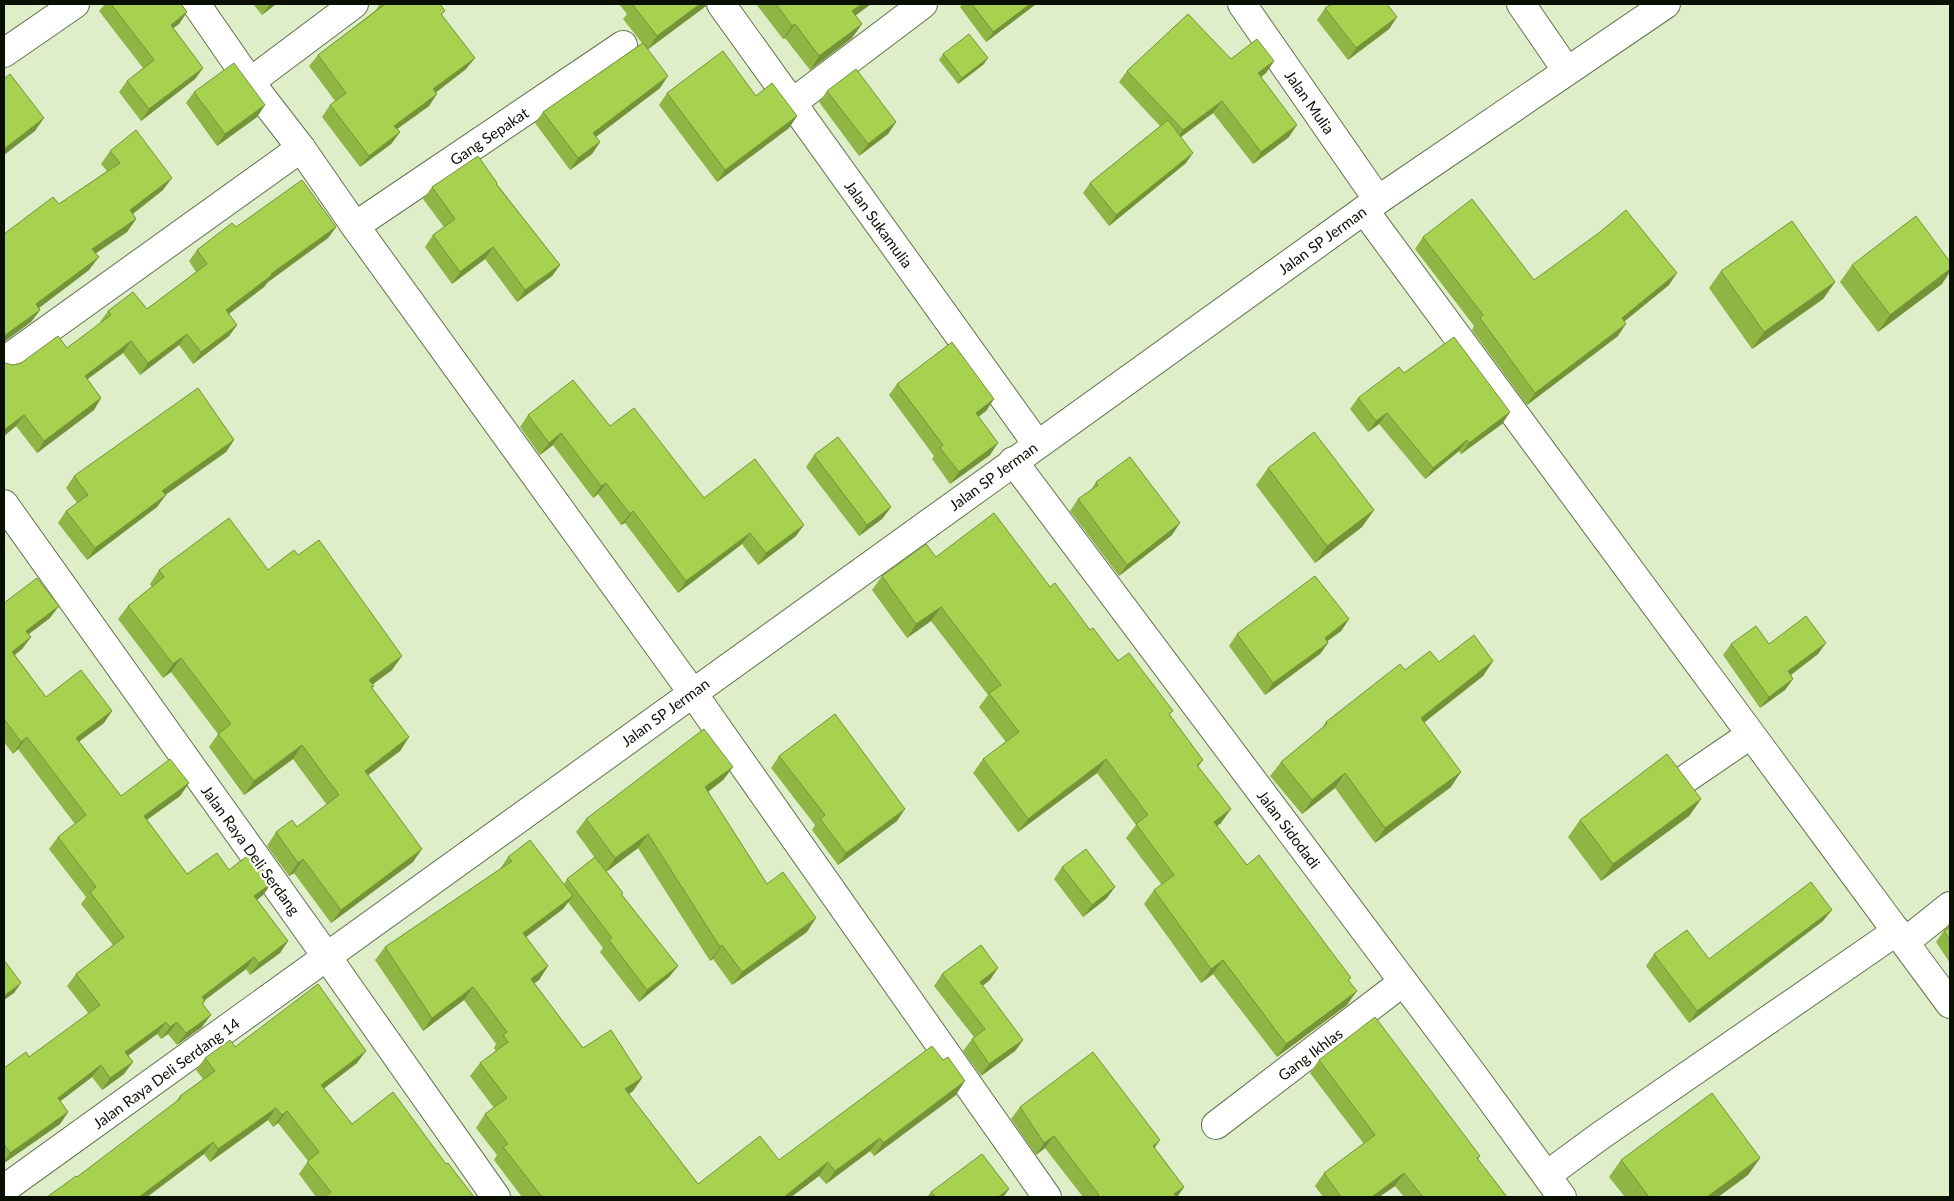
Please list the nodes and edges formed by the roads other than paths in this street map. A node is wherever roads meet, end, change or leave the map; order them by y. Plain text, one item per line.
1 (75, 4) edge
2 (196, 4) edge
3 (354, 4) edge
4 (721, 4) edge
5 (923, 4) edge
6 (1242, 4) edge
7 (1521, 4) edge
8 (1666, 4) edge
9 (623, 45) dead end
10 (4, 53) edge
11 (1567, 71) junction
12 (250, 82) junction
13 (792, 102) junction
14 (302, 148) junction
15 (1371, 205) junction
16 (355, 226) junction
17 (4, 361) edge
18 (1037, 444) junction
19 (1013, 462) junction
20 (4, 504) edge
21 (692, 692) junction
22 (1750, 735) junction
23 (1684, 780) edge
24 (1950, 906) edge
25 (1901, 936) junction
26 (328, 958) junction
27 (1404, 982) junction
28 (1950, 1004) edge
29 (1216, 1125) dead end
30 (1547, 1175) junction
31 (4, 1190) edge
32 (490, 1195) edge
33 (1047, 1197) edge
34 (1562, 1197) edge

1 - 10 street
2 - 12 street
3 - 12 street
4 - 13 street, Jalan Sukamulia
5 - 13 street
6 - 15 street, Jalan Mulia
7 - 11 street
8 - 11 street, Jalan SP Jerman
9 - 16 street, Gang Sepakat
11 - 15 street, Jalan SP Jerman
12 - 14 street
13 - 18 street, Jalan Sukamulia
14 - 16 street
14 - 17 street
15 - 18 street, Jalan SP Jerman
15 - 22 street, Jalan Mulia
16 - 21 street
18 - 19 street, Jalan SP Jerman
19 - 21 street, Jalan SP Jerman
19 - 27 street, Jalan Sidodadi
20 - 26 street, Jalan Raya Deli Serdang
21 - 26 street, Jalan SP Jerman
21 - 33 street
22 - 23 street
22 - 25 street, Jalan Mulia
24 - 25 street
25 - 28 street, Jalan Mulia
25 - 30 street
26 - 31 street, Jalan Raya Deli Serdang 14
26 - 32 street, Jalan Raya Deli Serdang
27 - 29 street, Gang Ikhlas
27 - 30 street, Jalan Sidodadi
30 - 34 street, Jalan Sidodadi

